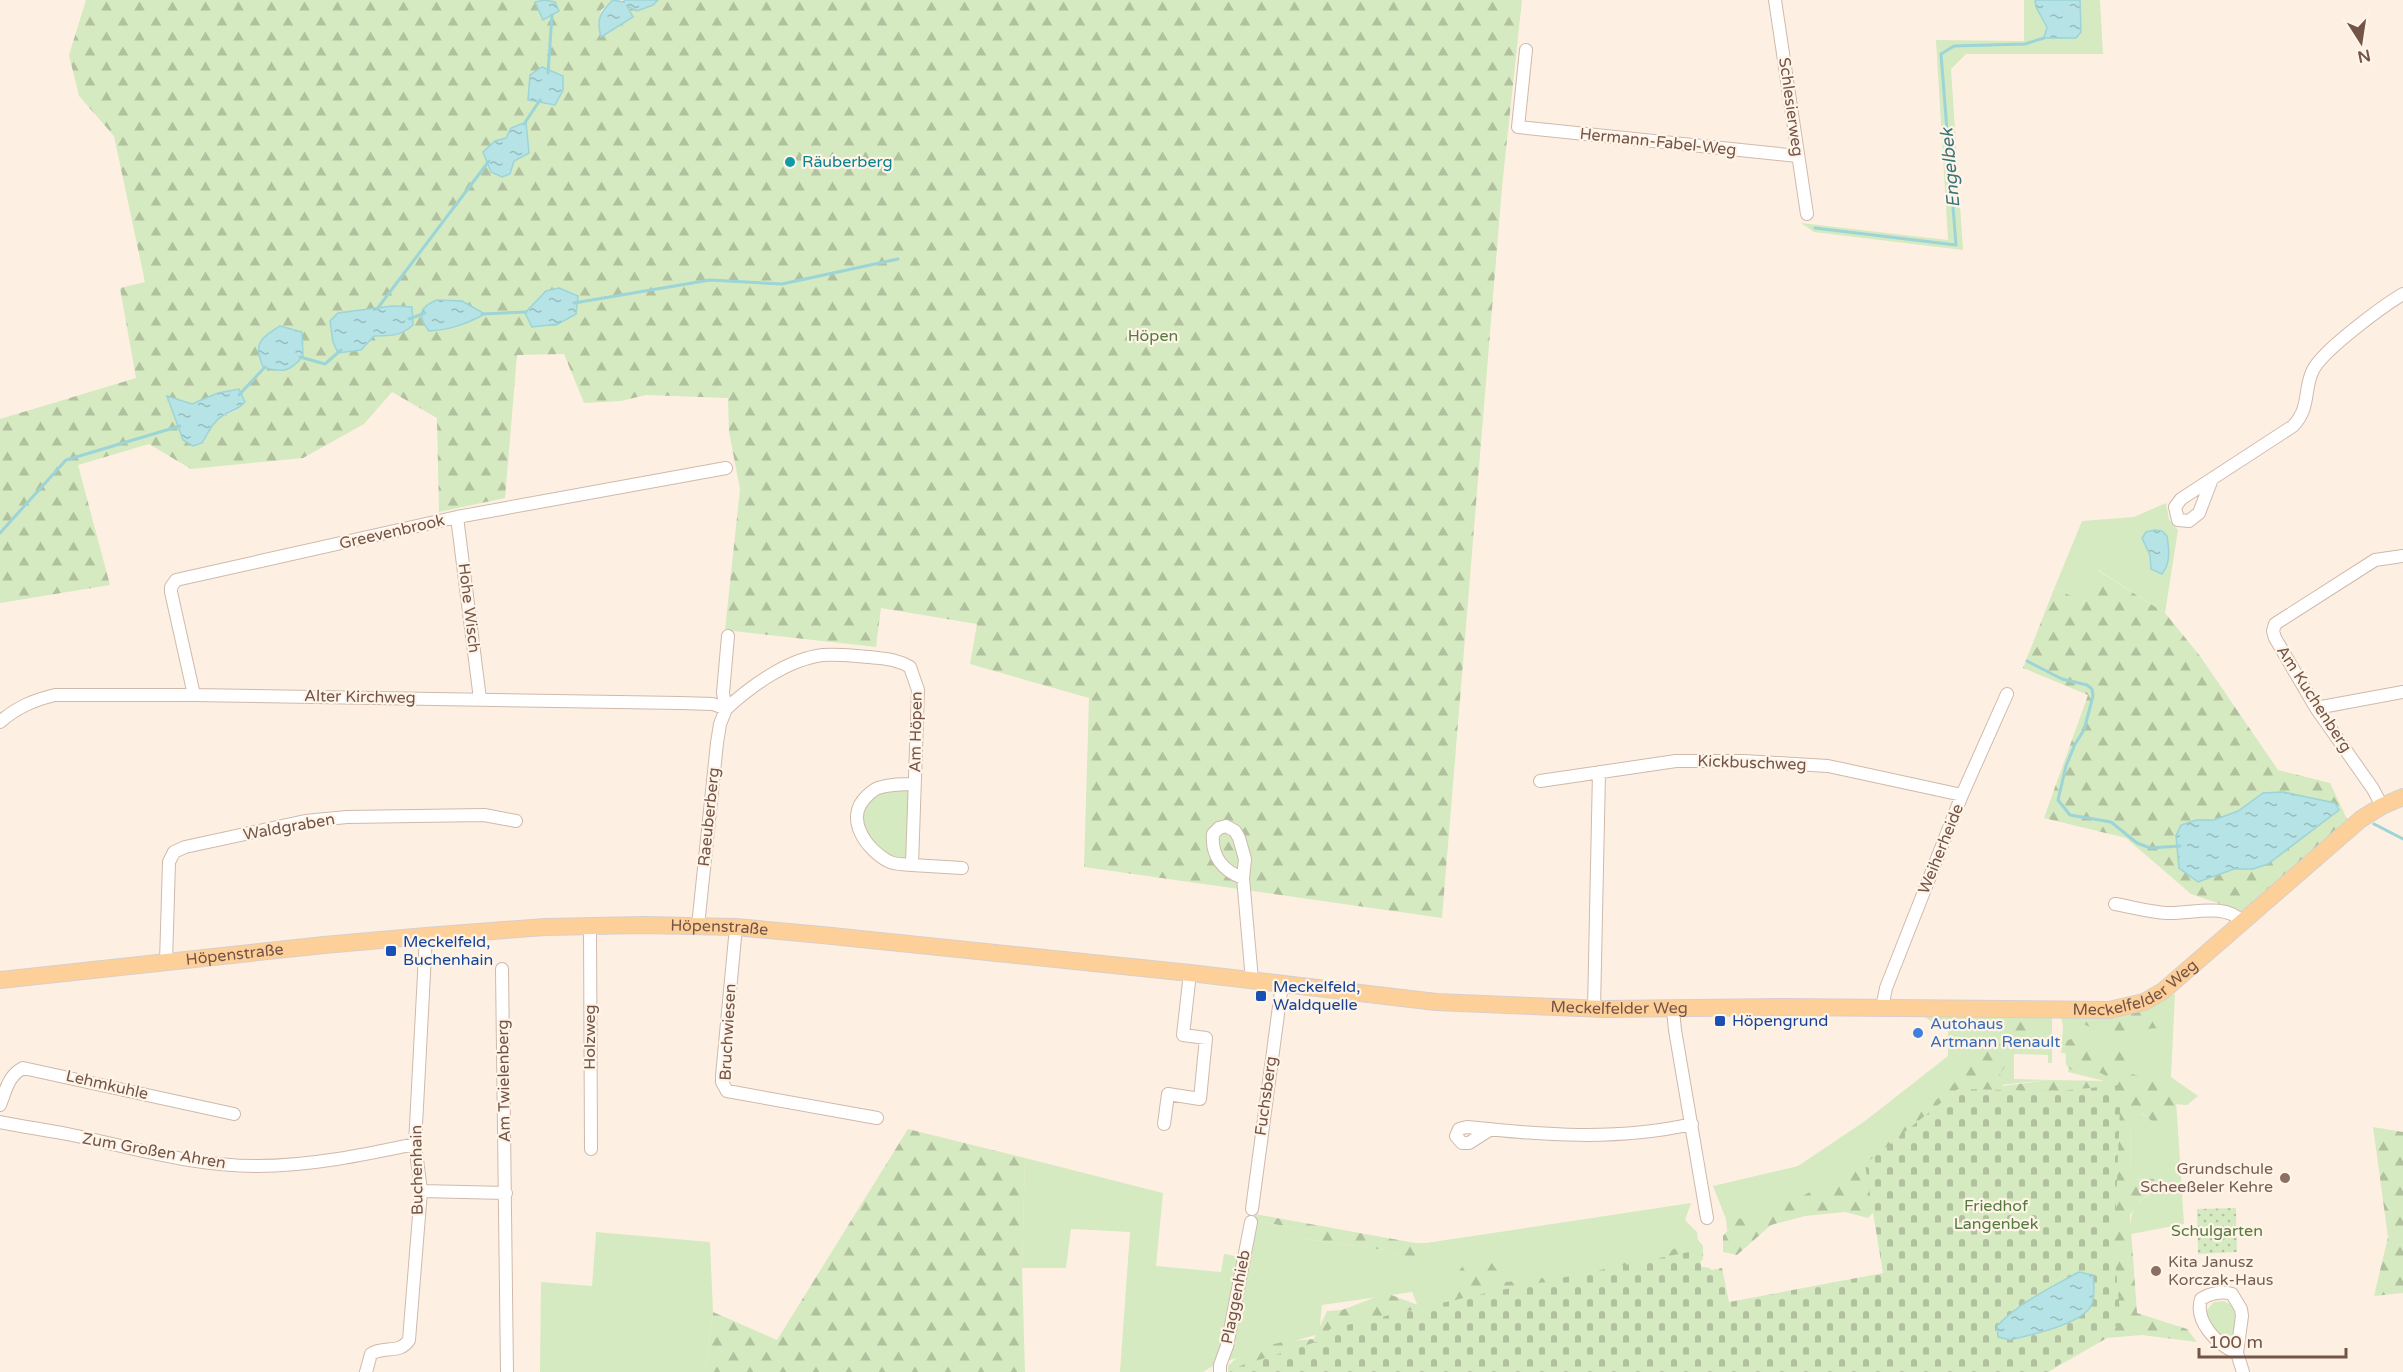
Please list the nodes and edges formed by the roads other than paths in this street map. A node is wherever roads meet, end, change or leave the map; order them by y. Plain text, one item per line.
1 (1775, 0) edge
2 (1526, 50) dead end
3 (1798, 156) junction
4 (1807, 214) dead end
5 (2403, 294) edge
6 (726, 468) dead end
7 (2212, 479) dead end
8 (458, 517) junction
9 (2403, 556) edge
10 (728, 636) dead end
11 (2403, 692) edge
12 (194, 694) junction
13 (2007, 694) dead end
14 (480, 699) junction
15 (2316, 708) junction
16 (726, 709) junction
17 (0, 722) edge
18 (1599, 772) junction
19 (1540, 782) dead end
20 (915, 784) junction
21 (1962, 795) junction
22 (2403, 797) edge
23 (2382, 806) junction
24 (516, 821) dead end
25 (912, 865) junction
26 (962, 868) dead end
27 (1243, 878) dead end
28 (2115, 904) dead end
29 (2242, 922) junction
30 (590, 926) junction
31 (699, 926) junction
32 (736, 927) junction
33 (426, 936) junction
34 (166, 962) junction
35 (502, 969) dead end
36 (1190, 973) junction
37 (0, 980) edge
38 (1252, 980) junction
39 (1282, 984) junction
40 (1436, 1002) joint
41 (1882, 1008) junction
42 (1594, 1009) junction
43 (1674, 1010) junction
44 (0, 1105) edge
45 (234, 1114) dead end
46 (877, 1118) dead end
47 (0, 1122) edge
48 (1164, 1124) dead end
49 (1692, 1124) junction
50 (1491, 1129) dead end
51 (415, 1144) junction
52 (591, 1149) dead end
53 (421, 1191) junction
54 (506, 1193) junction
55 (1252, 1216) joint
56 (1707, 1218) dead end
57 (2237, 1353) junction
58 (1216, 1370) edge
59 (366, 1372) edge
60 (507, 1372) edge
61 (2243, 1372) edge

1 - 3 street, Schlesierweg
2 - 3 street, Hermann-Fabel-Weg
3 - 4 street, Schlesierweg
5 - 7 street
6 - 8 street, Greevenbrook
8 - 12 street, Greevenbrook
8 - 14 street, Hohe Wisch
9 - 15 street, Am Kuchenberg
10 - 16 street
11 - 15 street
12 - 14 street, Alter Kirchweg
12 - 17 street, Alter Kirchweg
13 - 21 street, Weiherheide
14 - 16 street, Alter Kirchweg
15 - 23 street, Am Kuchenberg
16 - 20 street, Am Höpen
16 - 31 street, Raeuberberg
18 - 19 street, Kickbuschweg
18 - 21 street, Kickbuschweg
18 - 42 street
20 - 25 street, Am Höpen
20 - 25 street, Am Höpen
21 - 41 street, Weiherheide
22 - 23 main road, Meckelfelder Weg
23 - 29 main road, Meckelfelder Weg
24 - 34 street, Waldgraben
25 - 26 street
27 - 38 street
28 - 29 street
29 - 41 main road, Meckelfelder Weg
30 - 31 main road, Höpenstraße
30 - 33 main road, Höpenstraße
30 - 52 street, Holzweg
31 - 32 main road, Höpenstraße
32 - 36 main road, Höpenstraße
32 - 46 street, Bruchwiesen
33 - 34 main road, Höpenstraße
33 - 51 street, Buchenhain
34 - 37 main road, Höpenstraße
35 - 54 street, Am Twielenberg
36 - 38 main road, Höpenstraße
36 - 48 street
38 - 39 main road, Höpenstraße
39 - 40 main road, Höpenstraße
39 - 55 street, Fuchsberg
40 - 42 main road, Meckelfelder Weg
41 - 43 main road, Meckelfelder Weg
42 - 43 main road, Meckelfelder Weg
43 - 49 street
44 - 45 street, Lehmkuhle
47 - 51 street, Zum Großen Ahren
49 - 50 street
49 - 56 street
51 - 53 street, Buchenhain
53 - 54 street
53 - 59 street, Buchenhain
54 - 60 street, Am Twielenberg
55 - 58 street, Plaggenhieb
57 - 57 street
57 - 61 street

